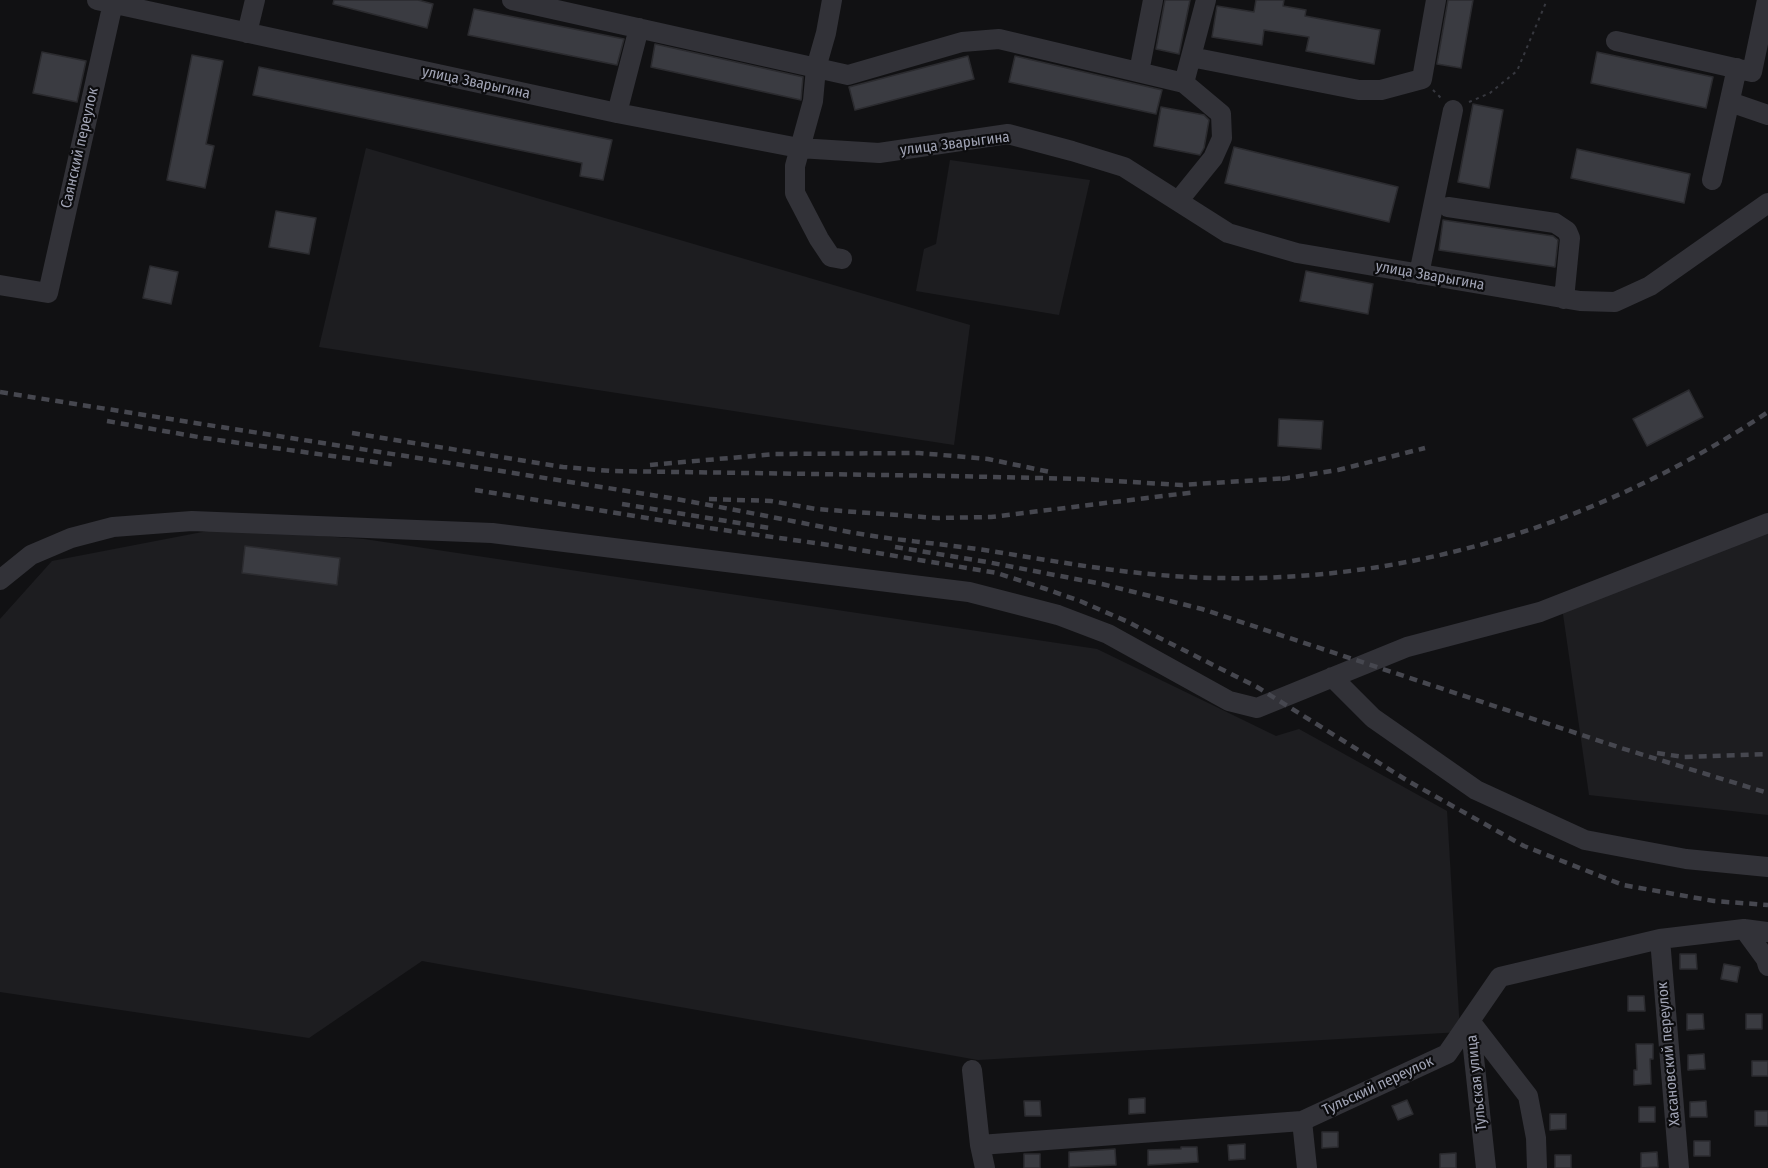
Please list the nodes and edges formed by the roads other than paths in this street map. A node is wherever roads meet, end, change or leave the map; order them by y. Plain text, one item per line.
1 (255, 0) edge
2 (512, 0) edge
3 (832, 0) edge
4 (1153, 0) edge
5 (1206, 0) edge
6 (1436, 0) edge
7 (1767, 0) edge
8 (105, 2) edge
9 (639, 28) junction
10 (247, 33) junction
11 (1616, 41) dead end
12 (1191, 57) junction
13 (816, 68) junction
14 (1745, 70) junction
15 (1139, 72) junction
16 (1184, 82) junction
17 (1730, 102) junction
18 (1453, 110) road end
19 (617, 113) junction
20 (1768, 115) edge
21 (799, 148) junction
22 (1712, 180) dead end
23 (1179, 200) junction
24 (1768, 203) edge
25 (1448, 207) dead end
26 (842, 259) dead end
27 (1419, 274) junction
28 (0, 285) edge
29 (1564, 299) junction
30 (1768, 523) edge
31 (0, 580) edge
32 (1332, 677) junction
33 (1768, 867) edge
34 (1744, 929) junction
35 (1768, 932) edge
36 (1660, 939) junction
37 (1768, 966) edge
38 (1470, 1021) junction
39 (972, 1070) dead end
40 (1302, 1121) junction
41 (980, 1145) junction
42 (985, 1168) edge
43 (1307, 1168) edge
44 (1485, 1168) edge
45 (1537, 1168) edge
46 (1679, 1168) edge

1 - 10 street
2 - 9 street
3 - 13 street
4 - 15 street
5 - 12 street
6 - 12 street
7 - 14 street
8 - 10 street, улица Зварыгина
8 - 28 street, Саянский переулок
9 - 13 street
9 - 19 street
10 - 19 street, улица Зварыгина
11 - 14 street
12 - 16 street
13 - 15 street
13 - 21 street
14 - 17 street
15 - 16 street
16 - 23 street
17 - 20 street
17 - 22 street
18 - 27 street
19 - 21 street, улица Зварыгина
21 - 23 street, улица Зварыгина
21 - 26 street
23 - 27 street, улица Зварыгина
24 - 29 street, улица Зварыгина
25 - 29 street
27 - 29 street, улица Зварыгина
30 - 32 street
31 - 32 street
32 - 33 street
34 - 35 street, Тульский переулок
34 - 36 street, Тульский переулок
34 - 37 street
36 - 38 street, Тульский переулок
36 - 46 street, Хасановский переулок
38 - 40 street, Тульский переулок
38 - 44 street, Тульская улица
38 - 45 street, Тульская улица
39 - 41 street
40 - 41 street, Тульский переулок
40 - 43 street
41 - 42 street

